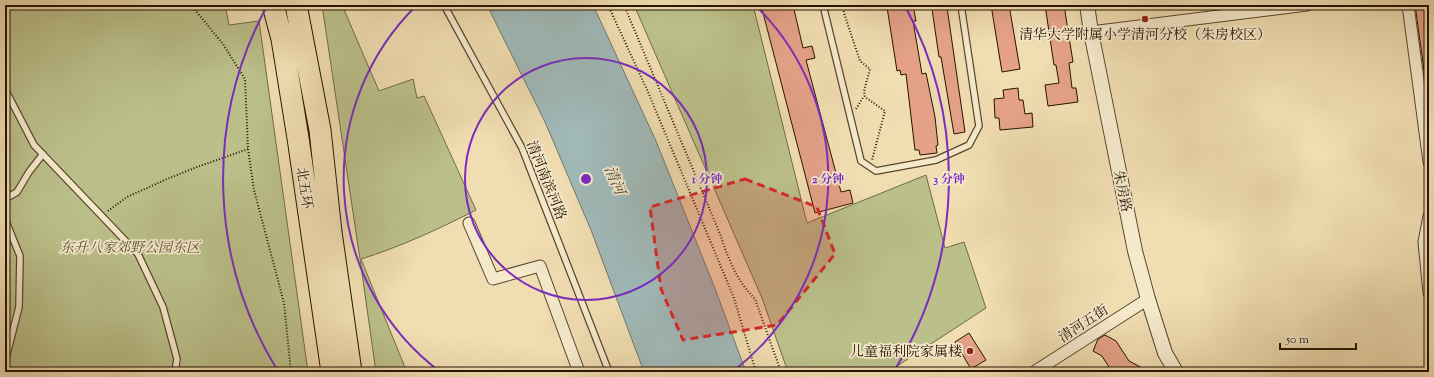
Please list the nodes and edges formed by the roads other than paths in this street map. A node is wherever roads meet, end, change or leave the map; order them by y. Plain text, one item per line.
1 (273, 5) edge
2 (296, 5) edge
3 (444, 5) edge
4 (823, 5) edge
5 (960, 5) edge
6 (1087, 5) edge
7 (1307, 5) edge
8 (1408, 5) edge
9 (1091, 32) junction
10 (5, 89) edge
11 (43, 154) junction
12 (1429, 162) edge
13 (5, 199) edge
14 (1429, 216) edge
15 (5, 219) edge
16 (469, 223) dead end
17 (1429, 293) edge
18 (1148, 299) junction
19 (5, 362) edge
20 (176, 372) edge
21 (332, 372) edge
22 (351, 372) edge
23 (579, 372) edge
24 (609, 372) edge
25 (1034, 372) edge
26 (1176, 372) edge

1 - 21 highway, 北五环
2 - 22 highway, 北五环
3 - 24 lane, 清河南滨河路
4 - 5 lane
6 - 9 street, 朱房路
7 - 9 street
8 - 12 street
9 - 18 street, 朱房路
10 - 11 lane
11 - 13 lane
11 - 20 lane
14 - 17 street
15 - 19 lane
16 - 23 street
18 - 25 street, 清河五街
18 - 26 street, 朱房路

